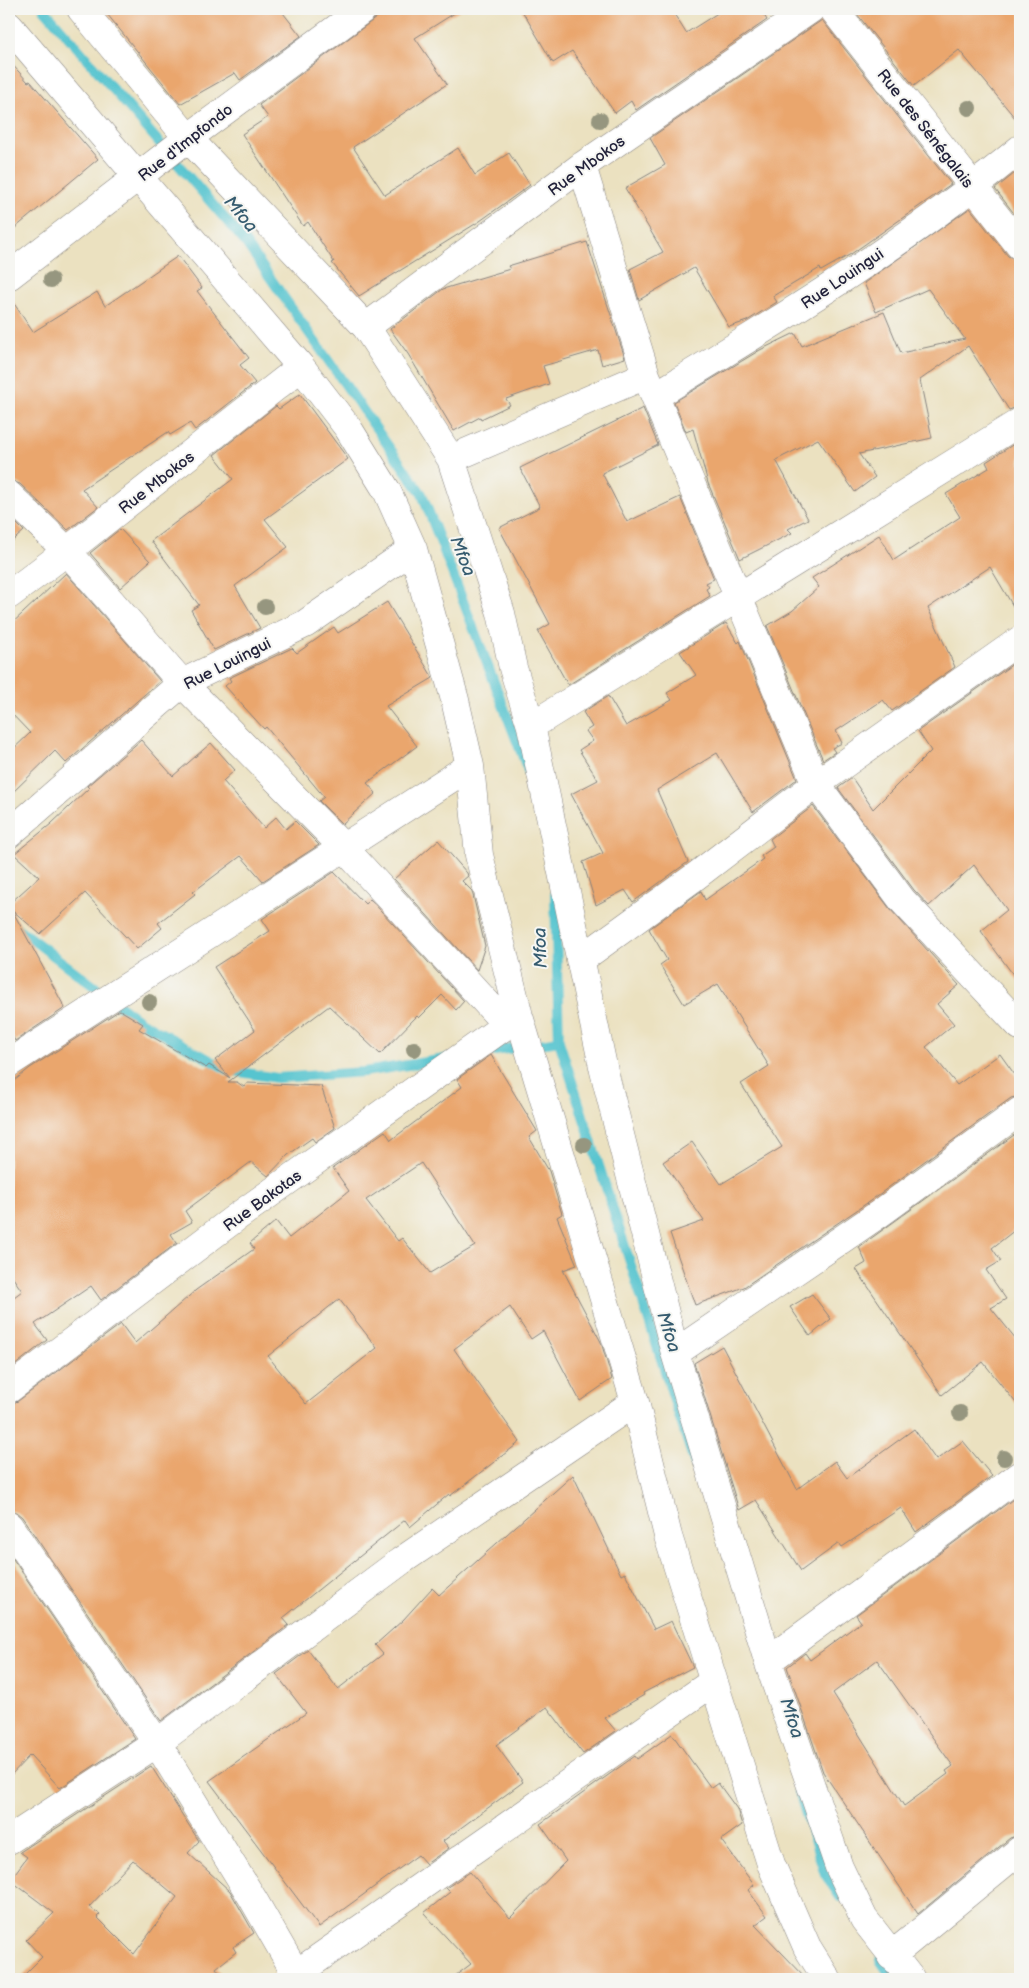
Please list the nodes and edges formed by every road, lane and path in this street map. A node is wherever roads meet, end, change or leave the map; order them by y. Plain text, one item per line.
1 (81, 9) edge
2 (363, 9) edge
3 (811, 9) edge
4 (833, 9) edge
5 (9, 26) edge
6 (184, 141) junction
7 (1020, 149) edge
8 (582, 166) junction
9 (146, 172) junction
10 (973, 188) junction
11 (1020, 246) edge
12 (9, 276) edge
13 (366, 327) junction
14 (301, 367) junction
15 (651, 386) junction
16 (1020, 422) edge
17 (451, 458) junction
18 (9, 495) edge
19 (413, 549) junction
20 (67, 551) junction
21 (9, 595) edge
22 (739, 597) junction
23 (1020, 640) edge
24 (182, 683) junction
25 (531, 726) junction
26 (470, 766) junction
27 (816, 784) junction
28 (9, 834) edge
29 (343, 847) junction
30 (580, 960) junction
31 (513, 1021) junction
32 (1020, 1026) edge
33 (9, 1063) edge
34 (1020, 1111) edge
35 (675, 1353) junction
36 (9, 1389) edge
37 (635, 1402) junction
38 (1020, 1475) edge
39 (9, 1526) edge
40 (768, 1661) junction
41 (713, 1682) junction
42 (157, 1743) junction
43 (9, 1840) edge
44 (1020, 1850) edge
45 (890, 1956) junction
46 (294, 1978) edge
47 (826, 1979) edge
48 (911, 1979) edge

1 - 6 street
2 - 6 street, Rue d'Impfondo
3 - 8 street, Rue Mbokos
4 - 10 street, Rue des Sénégalais
5 - 9 street
6 - 9 street, Rue d'Impfondo
6 - 13 street
7 - 10 street, Rue Louingui
8 - 13 street, Rue Mbokos
8 - 15 street
9 - 12 street, Rue d'Impfondo
9 - 14 street
10 - 11 street, Rue des Sénégalais
10 - 15 street, Rue Louingui
13 - 17 street
14 - 19 street
14 - 20 street, Rue Mbokos
15 - 17 street, Rue Louingui
15 - 22 street
16 - 22 street
17 - 25 street
18 - 20 street
19 - 24 street, Rue Louingui
19 - 26 street
20 - 21 street, Rue Mbokos
20 - 24 street
22 - 25 street
22 - 27 street
23 - 27 street
24 - 28 street, Rue Louingui
24 - 29 street
25 - 30 street
26 - 29 street
26 - 31 street
27 - 30 street
27 - 32 street
29 - 31 street
29 - 33 street
30 - 35 street
31 - 36 street, Rue Bakotas
31 - 37 street
34 - 35 street
35 - 40 street
37 - 41 street
37 - 42 street
38 - 40 street
39 - 42 street
40 - 45 street
41 - 46 street
41 - 47 street
42 - 43 street
42 - 46 street
44 - 45 street
45 - 48 street

